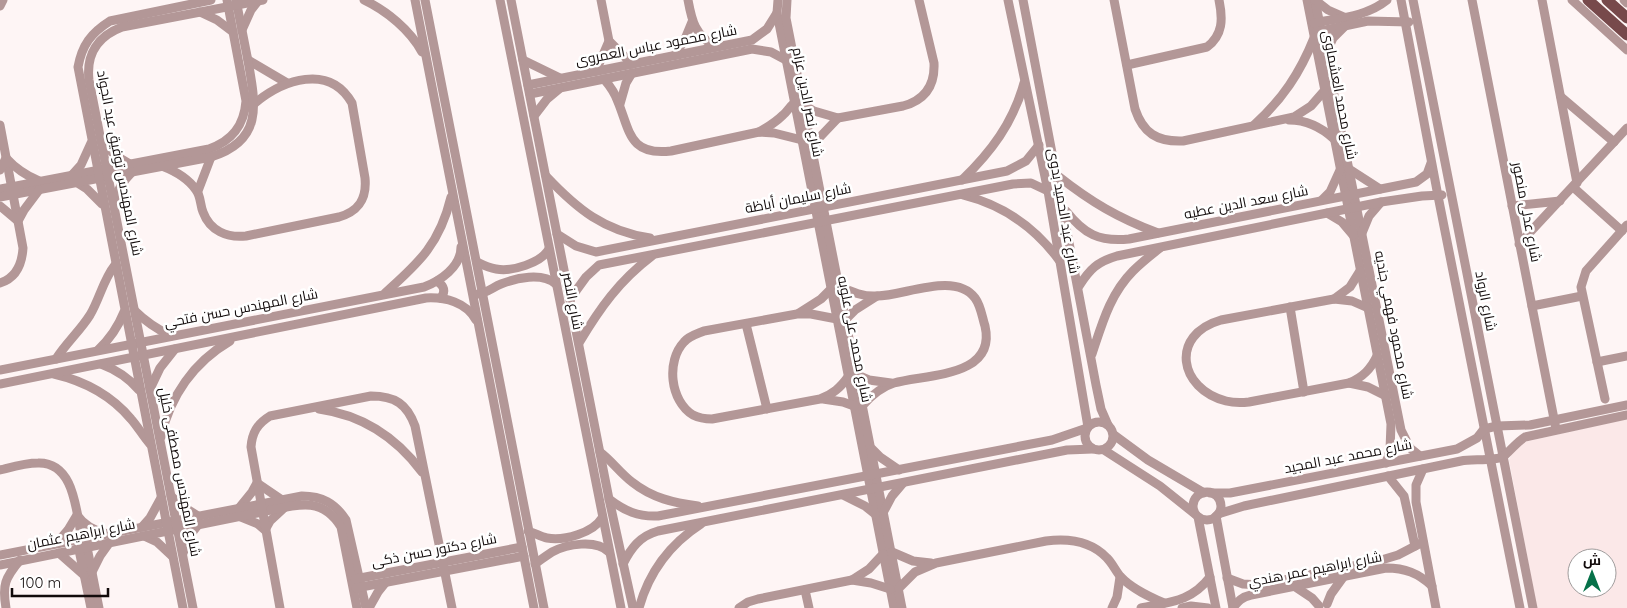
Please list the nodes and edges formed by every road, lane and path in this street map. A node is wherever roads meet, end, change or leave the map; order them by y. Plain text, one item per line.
1 (3, 0) edge
2 (260, 0) edge
3 (364, 0) edge
4 (415, 0) edge
5 (425, 0) edge
6 (500, 0) edge
7 (511, 0) edge
8 (600, 0) edge
9 (688, 0) edge
10 (778, 0) edge
11 (787, 0) edge
12 (920, 0) edge
13 (1008, 0) edge
14 (1023, 0) edge
15 (1114, 0) edge
16 (1307, 0) edge
17 (1315, 0) edge
18 (1387, 0) edge
19 (1401, 0) edge
20 (1413, 0) edge
21 (1472, 0) edge
22 (1542, 0) edge
23 (1572, 0) edge
24 (1588, 0) edge
25 (1607, 0) edge
26 (1624, 0) edge
27 (206, 1) edge
28 (1221, 2) edge
29 (232, 3) edge
30 (1627, 3) edge
31 (0, 6) edge
32 (200, 12) junction
33 (777, 13) junction
34 (1627, 18) edge
35 (1417, 20) junction
36 (1345, 21) junction
37 (692, 22) junction
38 (1405, 23) junction
39 (1316, 29) junction
40 (237, 31) junction
41 (1627, 35) edge
42 (609, 41) junction
43 (752, 45) junction
44 (715, 47) junction
45 (1627, 50) edge
46 (675, 55) junction
47 (1326, 55) junction
48 (248, 60) junction
49 (426, 60) junction
50 (523, 60) junction
51 (786, 60) junction
52 (1127, 65) junction
53 (632, 68) junction
54 (596, 71) junction
55 (604, 79) junction
56 (1025, 81) junction
57 (287, 83) junction
58 (561, 83) junction
59 (529, 90) junction
60 (1324, 90) junction
61 (1042, 96) junction
62 (1561, 97) junction
63 (1029, 99) junction
64 (800, 102) junction
65 (255, 103) junction
66 (620, 104) junction
67 (534, 116) junction
68 (838, 118) junction
69 (1284, 120) junction
70 (0, 125) edge
71 (1253, 126) junction
72 (1627, 128) edge
73 (759, 132) junction
74 (452, 136) junction
75 (442, 138) junction
76 (1334, 139) junction
77 (802, 140) junction
78 (96, 141) junction
79 (1614, 142) junction
80 (1039, 145) junction
81 (812, 149) junction
82 (211, 157) junction
83 (6, 158) junction
84 (1444, 158) junction
85 (1431, 161) junction
86 (162, 166) junction
87 (131, 168) junction
88 (0, 170) edge
89 (1345, 170) junction
90 (102, 173) junction
91 (546, 176) junction
92 (1058, 176) junction
93 (74, 179) junction
94 (962, 180) junction
95 (451, 184) junction
96 (39, 185) junction
97 (1575, 185) junction
98 (548, 187) junction
99 (0, 189) edge
100 (537, 189) junction
101 (1380, 189) junction
102 (13, 191) junction
103 (198, 191) junction
104 (1048, 191) junction
105 (1450, 193) junction
106 (960, 194) junction
107 (1350, 195) junction
108 (1438, 196) junction
109 (0, 197) edge
110 (1322, 200) junction
111 (1560, 201) junction
112 (1380, 202) junction
113 (0, 206) edge
114 (109, 206) junction
115 (1512, 206) junction
116 (820, 208) junction
117 (1352, 208) junction
118 (1064, 209) junction
119 (1327, 213) junction
120 (18, 221) junction
121 (822, 221) junction
122 (1624, 228) edge
123 (1158, 233) junction
124 (557, 234) junction
125 (1358, 234) junction
126 (657, 239) junction
127 (1129, 239) junction
128 (462, 240) junction
129 (1519, 244) junction
130 (1162, 246) junction
131 (549, 249) junction
132 (596, 252) junction
133 (1131, 252) junction
134 (655, 254) junction
135 (477, 262) junction
136 (1060, 262) junction
137 (115, 265) junction
138 (599, 265) junction
139 (1360, 270) junction
140 (437, 281) junction
141 (0, 284) edge
142 (556, 284) junction
143 (1079, 286) junction
144 (835, 288) junction
145 (483, 293) junction
146 (384, 294) junction
147 (472, 296) junction
148 (878, 296) junction
149 (1582, 296) junction
150 (441, 298) junction
151 (570, 299) junction
152 (1334, 299) junction
153 (1532, 306) junction
154 (1290, 307) junction
155 (1368, 308) junction
156 (124, 311) junction
157 (134, 311) junction
158 (797, 314) junction
159 (841, 319) junction
160 (478, 322) junction
161 (746, 324) junction
162 (172, 336) junction
163 (238, 336) junction
164 (140, 342) junction
165 (579, 343) junction
166 (131, 344) junction
167 (175, 349) junction
168 (98, 350) junction
169 (143, 355) junction
170 (1378, 355) junction
171 (1091, 356) junction
172 (1627, 356) edge
173 (133, 357) junction
174 (56, 359) junction
175 (1597, 362) junction
176 (101, 364) junction
177 (0, 370) edge
178 (51, 374) junction
179 (853, 376) junction
180 (894, 383) junction
181 (1349, 383) junction
182 (0, 384) edge
183 (150, 389) junction
184 (140, 392) junction
185 (1304, 392) junction
186 (1386, 396) junction
187 (820, 399) junction
188 (1605, 399) dead end
189 (590, 401) junction
190 (579, 404) junction
191 (1627, 405) edge
192 (859, 406) junction
193 (312, 408) junction
194 (767, 409) junction
195 (1627, 414) edge
196 (1108, 424) junction
197 (1555, 424) junction
198 (1497, 426) junction
199 (510, 428) junction
200 (1088, 428) junction
201 (1484, 429) junction
202 (499, 430) junction
203 (1114, 434) junction
204 (1403, 436) junction
205 (1392, 437) junction
206 (160, 442) junction
207 (151, 445) junction
208 (872, 448) junction
209 (1093, 449) junction
210 (1104, 450) junction
211 (600, 452) junction
212 (1420, 456) junction
213 (1503, 457) junction
214 (1490, 460) junction
215 (1386, 463) junction
216 (1423, 469) junction
217 (0, 470) edge
218 (899, 470) junction
219 (425, 475) junction
220 (872, 475) junction
221 (1388, 476) junction
222 (257, 483) junction
223 (903, 483) junction
224 (875, 488) junction
225 (1207, 493) junction
226 (842, 494) junction
227 (171, 496) junction
228 (161, 498) junction
229 (609, 499) junction
230 (283, 504) junction
231 (706, 507) junction
232 (261, 508) junction
233 (239, 512) junction
234 (880, 513) junction
235 (77, 515) junction
236 (1217, 515) junction
237 (1197, 516) junction
238 (645, 517) junction
239 (602, 518) junction
240 (198, 520) junction
241 (707, 521) junction
242 (172, 526) junction
243 (265, 530) junction
244 (143, 531) junction
245 (528, 531) junction
246 (649, 533) junction
247 (109, 538) junction
248 (82, 543) junction
249 (1419, 544) junction
250 (58, 548) junction
251 (523, 552) junction
252 (609, 552) junction
253 (888, 553) junction
254 (1398, 554) junction
255 (0, 555) edge
256 (178, 557) junction
257 (20, 560) junction
258 (936, 563) junction
259 (0, 564) edge
260 (535, 564) junction
261 (622, 564) junction
262 (443, 567) junction
263 (1400, 568) junction
264 (88, 573) junction
265 (1344, 576) junction
266 (1120, 577) junction
267 (1210, 577) junction
268 (1227, 578) junction
269 (852, 580) junction
270 (1319, 581) junction
271 (386, 582) junction
272 (357, 583) junction
273 (1294, 586) junction
274 (1432, 586) junction
275 (894, 588) junction
276 (805, 590) junction
277 (1164, 603) junction
278 (1187, 604) edge
279 (1324, 607) edge
280 (6, 608) edge
281 (91, 608) edge
282 (99, 608) edge
283 (183, 608) edge
284 (193, 608) edge
285 (280, 608) edge
286 (358, 608) edge
287 (367, 608) edge
288 (452, 608) edge
289 (534, 608) edge
290 (544, 608) edge
291 (621, 608) edge
292 (633, 608) edge
293 (639, 608) edge
294 (739, 608) edge
295 (808, 608) edge
296 (894, 608) edge
297 (902, 608) edge
298 (1112, 608) edge
299 (1141, 608) edge
300 (1208, 608) edge
301 (1216, 608) edge
302 (1233, 608) edge
303 (1436, 608) edge
304 (1520, 608) edge
305 (1533, 608) edge

1 - 31 street
2 - 29 street, شارع المهندس توفيق عبد الجواد
2 - 40 street
3 - 49 street
4 - 49 street
5 - 74 street
6 - 100 street, شارع النصر
7 - 50 street
8 - 42 street
9 - 37 street
10 - 33 street, شارع نصر الدين عزام
11 - 64 street, شارع نصر الدين عزام
12 - 68 street
13 - 56 street, شارع عبد الحميد بدوى
14 - 61 street, شارع عبد الحميد بدوى
15 - 52 street
16 - 39 street, شارع محمد العشماوى
17 - 36 street
17 - 39 street, شارع محمد العشماوى
18 - 36 street
19 - 38 street, شارع الرواد
20 - 35 street, شارع الرواد
21 - 115 street, شارع عدلى منصور
22 - 62 street
23 - 45 street
24 - 41 main road
25 - 34 main road
26 - 30 street
27 - 78 street, شارع المهندس توفيق عبد الجواد
28 - 52 street
29 - 32 street, شارع المهندس توفيق عبد الجواد
29 - 40 street
32 - 40 street
32 - 78 street, شارع المهندس توفيق عبد الجواد
33 - 43 street, شارع محمود عباس العمروى
33 - 51 street, شارع نصر الدين عزام
35 - 38 street
35 - 84 street, شارع الرواد
36 - 38 street
36 - 39 street
36 - 47 street
37 - 44 street
37 - 46 street
38 - 85 street, شارع الرواد
39 - 47 street, شارع محمد العشماوى
39 - 60 street, شارع محمد العشماوى
39 - 71 street
40 - 48 street
40 - 87 street
42 - 53 street
42 - 54 street
43 - 44 street, شارع محمود عباس العمروى
43 - 51 street, شارع محمود عباس العمروى
43 - 53 street, شارع محمود عباس العمروى
44 - 46 street, شارع محمود عباس العمروى
46 - 53 street, شارع محمود عباس العمروى
47 - 89 street, شارع محمد العشماوى
48 - 57 street
48 - 65 street
49 - 75 street
50 - 58 street
50 - 59 street
51 - 64 street, شارع نصر الدين عزام
52 - 71 street
53 - 54 street, شارع محمود عباس العمروى
53 - 55 street, شارع محمود عباس العمروى
53 - 66 street
54 - 58 street, شارع محمود عباس العمروى
55 - 58 street, شارع محمود عباس العمروى
55 - 66 street
56 - 63 street, شارع عبد الحميد بدوى
56 - 94 street
57 - 65 street
57 - 103 street
58 - 59 street, شارع محمود عباس العمروى
58 - 67 street
59 - 67 street
60 - 69 street
60 - 76 street, شارع محمد العشماوى
61 - 63 street
61 - 92 street, شارع عبد الحميد بدوى
62 - 79 street
62 - 97 street
63 - 80 street, شارع عبد الحميد بدوى
64 - 68 street
64 - 73 street
64 - 77 street, شارع نصر الدين عزام
64 - 81 street, شارع نصر الدين عزام
65 - 82 street
66 - 73 street
67 - 91 street
68 - 81 street
69 - 71 street
69 - 76 street
70 - 83 street
72 - 79 street
73 - 77 street
74 - 75 street
74 - 135 street
75 - 95 street
76 - 89 street, شارع محمد العشماوى
77 - 116 street, شارع نصر الدين عزام
78 - 87 street
78 - 90 street, شارع المهندس توفيق عبد الجواد
78 - 93 street
79 - 97 street
80 - 94 street, شارع سليمان أباظة
80 - 104 street, شارع عبد الحميد بدوى
81 - 116 street, شارع نصر الدين عزام
82 - 86 street
82 - 103 street
83 - 88 street
83 - 96 street
83 - 102 street
84 - 85 street
84 - 105 street, شارع الرواد
85 - 101 street, شارع سعد الدين عطيه
85 - 108 street, شارع الرواد
86 - 87 street
86 - 103 street
87 - 90 street
87 - 114 street
89 - 101 street
89 - 107 street, شارع محمد العشماوى
89 - 110 street
90 - 93 street
90 - 114 street, شارع المهندس توفيق عبد الجواد
91 - 98 street
91 - 126 street
92 - 118 street, شارع عبد الحميد بدوى
92 - 123 street
93 - 96 street
93 - 114 street
94 - 116 street, شارع سليمان أباظة
95 - 128 street
95 - 146 street
96 - 102 street
96 - 120 street
97 - 111 street
97 - 122 street
98 - 100 street
98 - 124 street
99 - 102 street
100 - 131 street, شارع النصر
101 - 107 street, شارع سعد الدين عطيه
102 - 109 street
102 - 120 street
104 - 106 street, شارع سليمان أباظة
104 - 136 street, شارع عبد الحميد بدوى
105 - 108 street, شارع سعد الدين عطيه
105 - 198 street, شارع الرواد
106 - 121 street, شارع سليمان أباظة
106 - 136 street
107 - 110 street, شارع سعد الدين عطيه
107 - 117 street, شارع محمود فهمي جنديه
108 - 112 street, شارع سعد الدين عطيه
108 - 201 street, شارع الرواد
110 - 123 street, شارع سعد الدين عطيه
111 - 115 street
111 - 129 street
112 - 117 street, شارع سعد الدين عطيه
112 - 125 street
113 - 120 street
114 - 137 street, شارع المهندس توفيق عبد الجواد
114 - 157 street, شارع المهندس توفيق عبد الجواد
115 - 129 street, شارع عدلى منصور
116 - 121 street, شارع محمد على علوبه
116 - 126 street, شارع سليمان أباظة
117 - 119 street, شارع سعد الدين عطيه
117 - 125 street, شارع محمود فهمي جنديه
118 - 127 street, شارع سعد الدين عطيه
118 - 143 street, شارع عبد الحميد بدوى
119 - 125 street
119 - 130 street, شارع سعد الدين عطيه
120 - 141 street
121 - 134 street, شارع سليمان أباظة
121 - 144 street, شارع محمد على علوبه
122 - 149 street
123 - 127 street, شارع سعد الدين عطيه
124 - 132 street
124 - 151 street
125 - 139 street, شارع محمود فهمي جنديه
125 - 204 street, شارع محمود فهمي جنديه
126 - 132 street, شارع سليمان أباظة
127 - 133 street
128 - 140 street, شارع المهندس حسن فتحي
128 - 147 street
129 - 153 street, شارع عدلى منصور
130 - 133 street, شارع سعد الدين عطيه
130 - 171 street
131 - 135 street
131 - 142 street, شارع النصر
132 - 138 street
133 - 143 street, شارع سعد الدين عطيه
134 - 138 street, شارع سليمان أباظة
134 - 165 street
135 - 145 street
136 - 200 street, شارع عبد الحميد بدوى
137 - 156 street, شارع المهندس توفيق عبد الجواد
137 - 174 street
138 - 151 street
139 - 152 street
139 - 155 street, شارع محمود فهمي جنديه
140 - 146 street, شارع المهندس حسن فتحي
140 - 150 street
142 - 145 street
142 - 190 street, شارع النصر
143 - 171 street, شارع عبد الحميد بدوى
144 - 148 street
144 - 158 street
144 - 159 street, شارع محمد على علوبه
145 - 147 street
145 - 199 street
146 - 162 street, شارع المهندس حسن فتحي
147 - 160 street
148 - 159 street
148 - 180 street
149 - 153 street
149 - 175 street
150 - 160 street, شارع المهندس حسن فتحي
150 - 163 street, شارع المهندس حسن فتحي
151 - 165 street
152 - 154 street
152 - 155 street
153 - 197 street, شارع عدلى منصور
154 - 185 street
154 - 185 street
155 - 170 street, شارع محمود فهمي جنديه
156 - 166 street, شارع المهندس توفيق عبد الجواد
156 - 168 street
157 - 162 street
157 - 164 street, شارع المهندس توفيق عبد الجواد
158 - 159 street
158 - 161 street
159 - 179 street, شارع محمد على علوبه
160 - 202 street
161 - 194 street
161 - 194 street
162 - 164 street, شارع المهندس حسن فتحي
163 - 167 street, شارع المهندس حسن فتحي
163 - 206 street
164 - 166 street, شارع المهندس حسن فتحي
164 - 169 street, شارع المهندس مصطفى خليل
165 - 189 street
166 - 168 street, شارع المهندس حسن فتحي
166 - 173 street, شارع المهندس مصطفى خليل
167 - 169 street, شارع المهندس حسن فتحي
167 - 183 street
168 - 174 street, شارع المهندس حسن فتحي
169 - 173 street, شارع المهندس حسن فتحي
169 - 183 street, شارع المهندس مصطفى خليل
170 - 181 street
170 - 186 street, شارع محمود فهمي جنديه
171 - 196 street, شارع عبد الحميد بدوى
172 - 175 street
173 - 176 street, شارع المهندس حسن فتحي
173 - 184 street, شارع المهندس مصطفى خليل
174 - 177 street, شارع المهندس حسن فتحي
175 - 188 street
176 - 178 street, شارع المهندس حسن فتحي
176 - 184 street
178 - 182 street, شارع المهندس حسن فتحي
178 - 207 street
179 - 180 street
179 - 187 street
179 - 192 street, شارع محمد على علوبه
180 - 192 street
181 - 185 street
181 - 186 street
183 - 206 street, شارع المهندس مصطفى خليل
184 - 207 street, شارع المهندس مصطفى خليل
186 - 205 street, شارع محمود فهمي جنديه
187 - 192 street
187 - 194 street
189 - 190 street
189 - 211 street
190 - 239 street, شارع النصر
191 - 197 street
192 - 208 street, شارع محمد على علوبه
192 - 220 street, شارع محمد على علوبه
193 - 219 street
193 - 219 street
193 - 222 street
195 - 197 street
196 - 200 street
196 - 203 street
197 - 198 street
197 - 213 street
198 - 201 street
198 - 213 street, شارع الرواد
199 - 202 street
199 - 245 street
200 - 209 street
200 - 218 street
201 - 212 street, شارع محمد عبد المجيد
201 - 214 street, شارع الرواد
202 - 251 street
203 - 210 street
203 - 225 street
204 - 205 street
204 - 212 street, شارع محمود فهمي جنديه
205 - 215 street, شارع محمود فهمي جنديه
206 - 227 street, شارع المهندس مصطفى خليل
207 - 228 street, شارع المهندس مصطفى خليل
208 - 218 street
208 - 220 street, شارع محمد على علوبه
209 - 210 street
209 - 223 street
210 - 237 street
211 - 229 street
211 - 231 street
212 - 215 street, شارع محمد عبد المجيد
213 - 214 street, شارع محمد عبد المجيد
213 - 305 street, شارع الرواد
214 - 216 street, شارع محمد عبد المجيد
214 - 304 street, شارع الرواد
215 - 225 street, شارع محمد عبد المجيد
216 - 221 street, شارع محمد عبد المجيد
216 - 249 street
217 - 235 street
218 - 220 street
219 - 262 street
220 - 224 street
220 - 231 street
221 - 236 street, شارع محمد عبد المجيد
221 - 249 street
222 - 230 street
222 - 232 street
222 - 233 street
223 - 224 street
223 - 234 street
224 - 226 street
224 - 234 street
225 - 236 street
225 - 237 street
226 - 234 street
226 - 241 street
227 - 240 street
227 - 242 street, شارع المهندس مصطفى خليل
228 - 242 street, شارع المهندس مصطفى خليل
228 - 244 street
229 - 238 street
229 - 261 street
230 - 232 street, شارع ابراهيم عثمان
230 - 243 street
230 - 272 street, شارع ابراهيم عثمان
231 - 238 street
232 - 233 street, شارع ابراهيم عثمان
232 - 243 street
233 - 240 street, شارع ابراهيم عثمان
233 - 243 street
234 - 253 street
235 - 247 street
235 - 248 street
235 - 250 street
236 - 237 street
236 - 268 street
237 - 267 street
238 - 246 street
239 - 245 street
239 - 252 street, شارع النصر
240 - 242 street, شارع ابراهيم عثمان
240 - 256 street
241 - 246 street
241 - 293 street
242 - 244 street, شارع ابراهيم عثمان
242 - 256 street, شارع المهندس مصطفى خليل
243 - 285 street
244 - 247 street, شارع ابراهيم عثمان
244 - 256 street
245 - 260 street
246 - 261 street
247 - 248 street, شارع ابراهيم عثمان
247 - 264 street
248 - 250 street, شارع ابراهيم عثمان
248 - 264 street
249 - 254 street, شارع ابراهيم عمر هندي
249 - 274 street
250 - 255 street, شارع ابراهيم عثمان
250 - 257 street, شارع ابراهيم عثمان
250 - 264 street
251 - 262 street, شارع دكتور حسن ذكى
251 - 289 street
252 - 260 street
252 - 291 street, شارع النصر
253 - 258 street
253 - 269 street
253 - 275 street
254 - 263 street
254 - 268 street, شارع ابراهيم عمر هندي
256 - 283 street, شارع المهندس مصطفى خليل
256 - 284 street, شارع المهندس مصطفى خليل
257 - 259 street, شارع ابراهيم عثمان
257 - 280 street
258 - 266 street
258 - 275 street
260 - 290 street
261 - 292 street
262 - 271 street, شارع دكتور حسن ذكى
262 - 272 street, شارع دكتور حسن ذكى
262 - 288 street
263 - 265 street, شارع ابراهيم عمر هندي
263 - 274 street, شارع ابراهيم عمر هندي
264 - 281 street
264 - 282 street
265 - 270 street, شارع ابراهيم عمر هندي
265 - 279 street
266 - 277 street
266 - 298 street
267 - 278 street
267 - 301 street
268 - 302 street
269 - 275 street
269 - 276 street
270 - 273 street, شارع ابراهيم عمر هندي
270 - 279 street
271 - 272 street, شارع دكتور حسن ذكى
271 - 287 street
272 - 286 street
272 - 287 street
273 - 279 street
273 - 302 street, شارع ابراهيم عمر هندي
274 - 303 street
275 - 296 street
275 - 297 street
276 - 294 street
276 - 295 street
277 - 278 street
277 - 299 street
278 - 300 street

